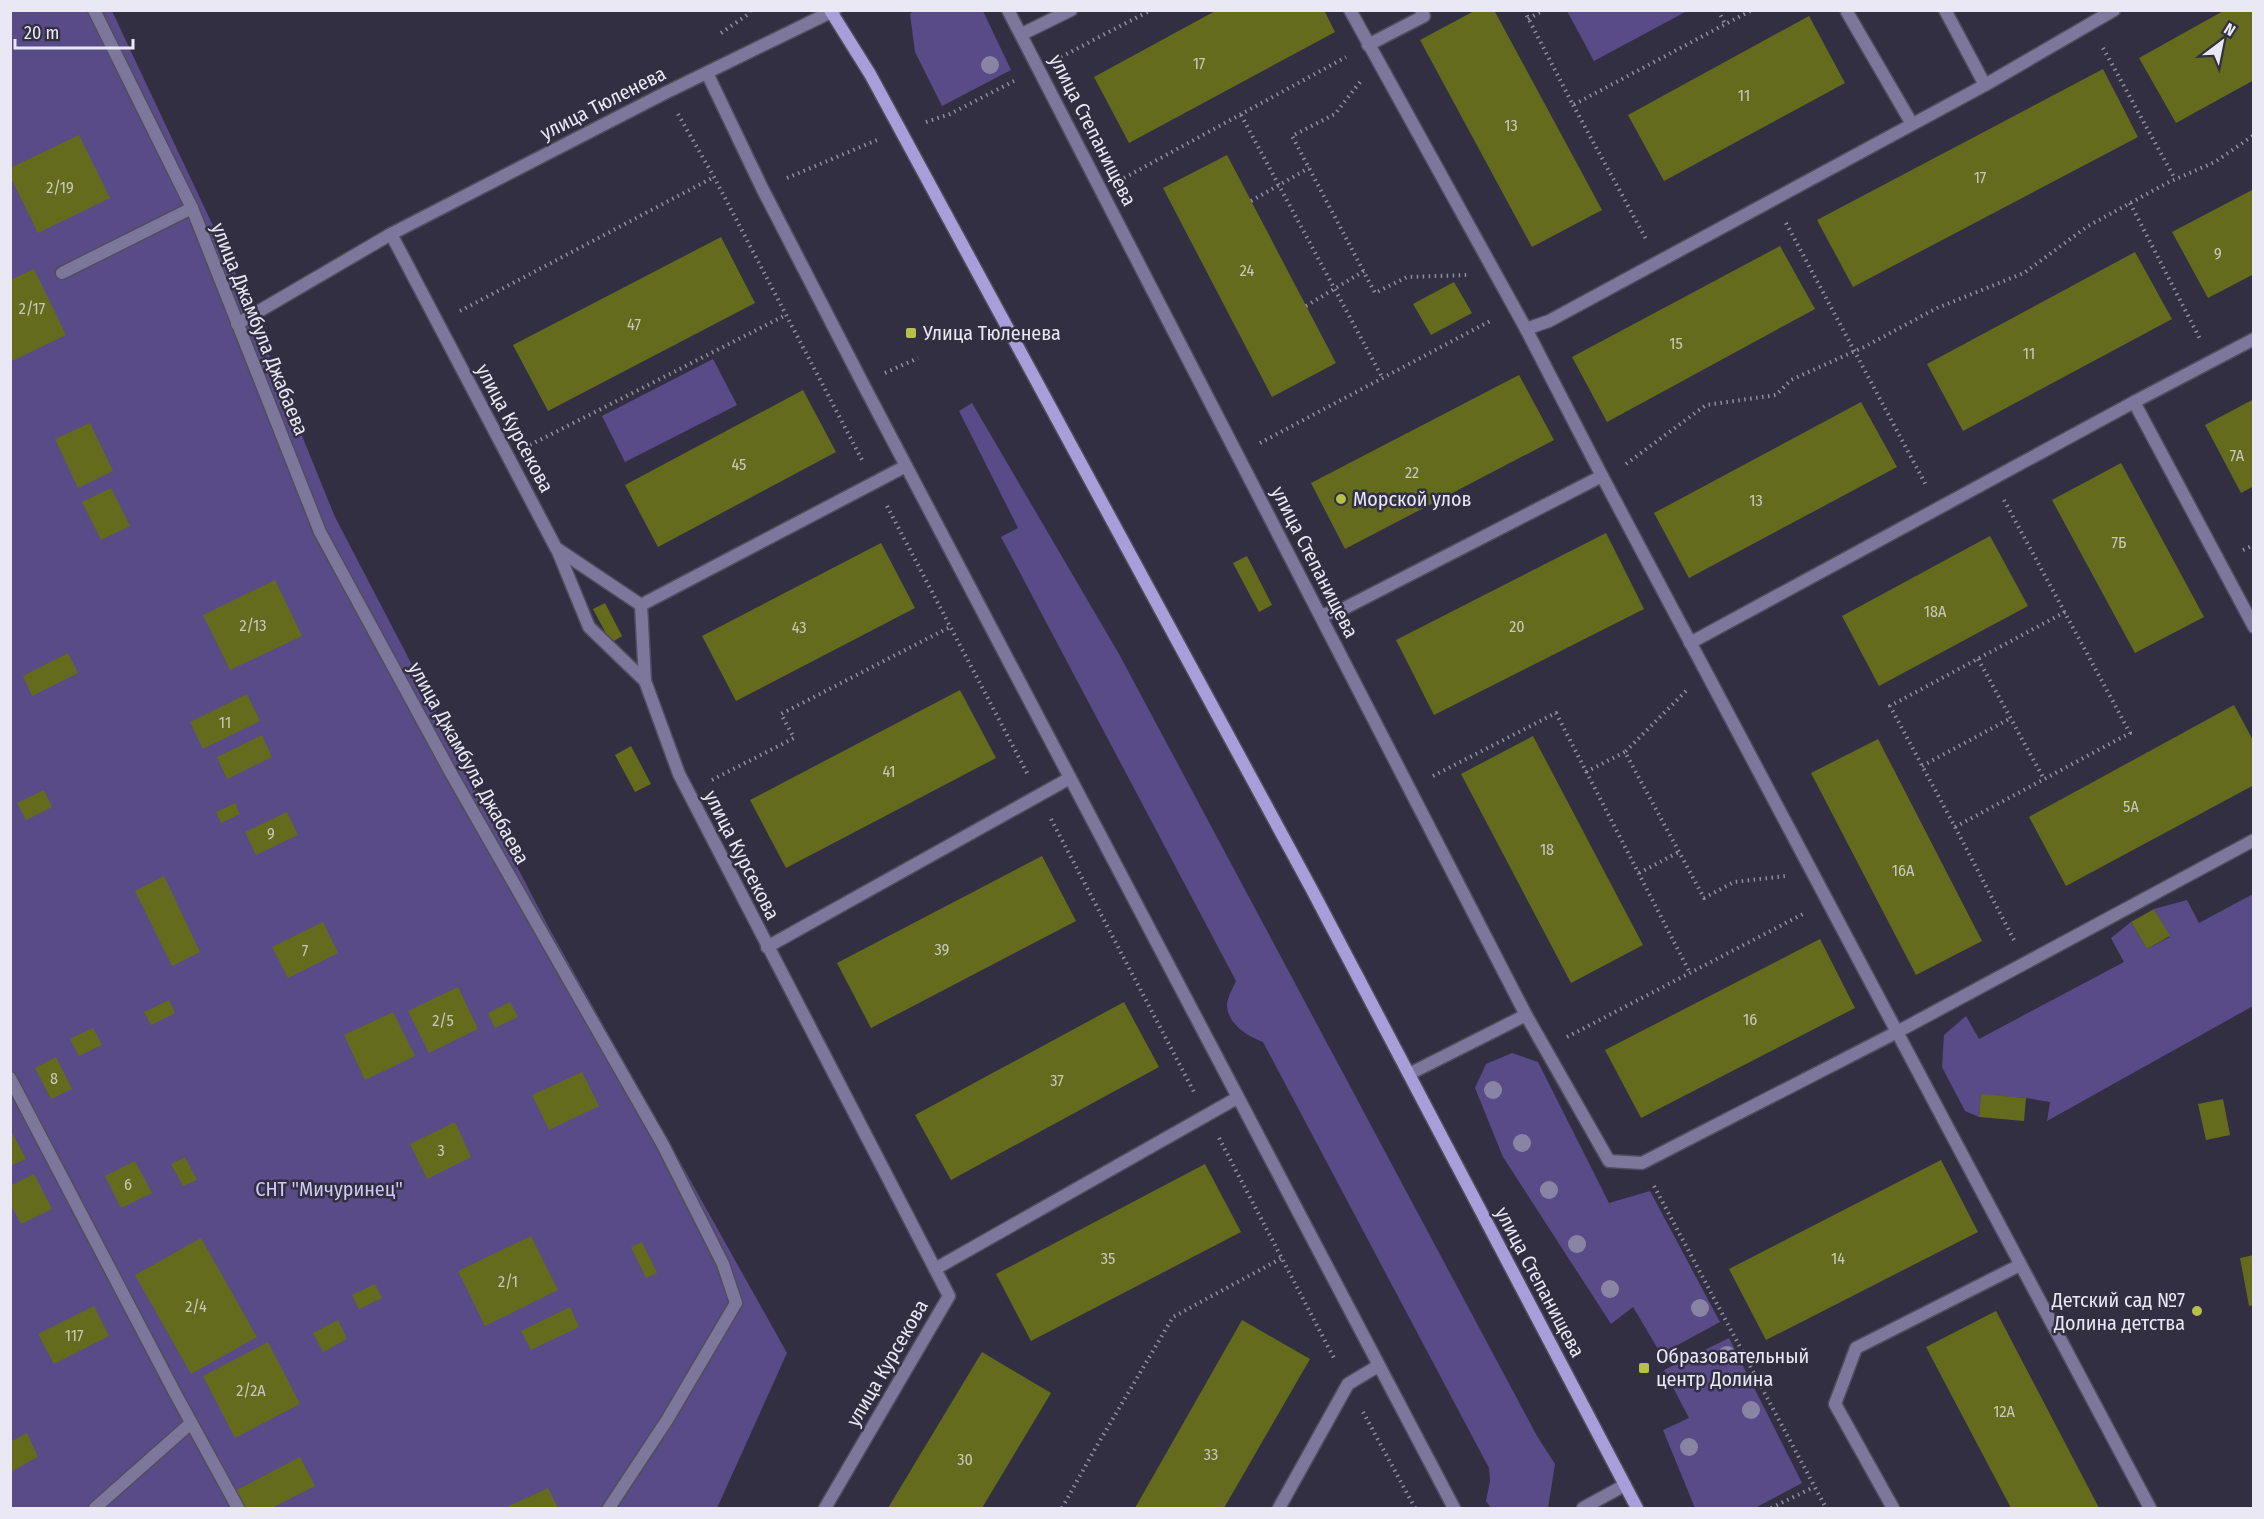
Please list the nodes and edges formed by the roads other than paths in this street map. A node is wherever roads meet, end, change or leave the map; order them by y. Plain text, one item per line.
1 (94, 10) edge
2 (1008, 10) edge
3 (1071, 10) edge
4 (1350, 10) edge
5 (1421, 10) edge
6 (1945, 10) edge
7 (2114, 10) edge
8 (832, 11) edge
9 (1847, 12) edge
10 (1022, 34) junction
11 (1368, 45) junction
12 (707, 73) junction
13 (1985, 85) junction
14 (1912, 124) junction
15 (192, 208) junction
16 (391, 234) junction
17 (62, 273) dead end
18 (237, 324) junction
19 (1526, 330) junction
20 (2253, 339) edge
21 (2133, 402) junction
22 (906, 466) junction
23 (1603, 478) junction
24 (556, 548) junction
25 (641, 605) junction
26 (1321, 615) junction
27 (2253, 627) edge
28 (1690, 643) junction
29 (645, 681) junction
30 (1070, 778) junction
31 (2253, 840) edge
32 (767, 947) junction
33 (1526, 1015) junction
34 (1898, 1032) junction
35 (1409, 1074) junction
36 (10, 1078) edge
37 (1238, 1098) junction
38 (2020, 1264) junction
39 (935, 1269) junction
40 (1378, 1366) junction
41 (191, 1423) junction
42 (1625, 1485) junction
43 (95, 1509) edge
44 (238, 1509) edge
45 (609, 1509) edge
46 (825, 1509) edge
47 (1279, 1509) edge
48 (1454, 1509) edge
49 (1583, 1509) edge
50 (1637, 1509) edge
51 (1893, 1509) edge
52 (2150, 1509) edge

1 - 15 street, улица Джамбула Джабаева
2 - 10 street, улица Степанищева
3 - 10 street
4 - 11 street
5 - 11 street
6 - 13 street
7 - 13 street
8 - 12 street, улица Тюленева
8 - 35 street, улица Степанищева
9 - 14 street
10 - 26 street, улица Степанищева
11 - 19 street
12 - 16 street, улица Тюленева
12 - 22 street
13 - 14 street
14 - 19 street
15 - 17 street
15 - 18 street, улица Джамбула Джабаева
16 - 18 street, улица Тюленева
16 - 24 street, улица Курсекова
18 - 45 street, улица Джамбула Джабаева
19 - 23 street
20 - 21 street
21 - 27 street
21 - 28 street
22 - 25 street
22 - 30 street
23 - 26 street
23 - 28 street
24 - 25 street, улица Курсекова
24 - 29 street
25 - 29 street, улица Курсекова
26 - 33 street, улица Степанищева
28 - 34 street
29 - 32 street, улица Курсекова
30 - 32 street
30 - 37 street
31 - 34 street
32 - 39 street, улица Курсекова
33 - 34 street, улица Степанищева
33 - 35 street
34 - 38 street
35 - 42 street, улица Степанищева
36 - 41 street
37 - 39 street
37 - 40 street
38 - 51 street
38 - 52 street
39 - 46 street, улица Курсекова
40 - 47 street
40 - 48 street
41 - 43 street
41 - 44 street
42 - 49 street
42 - 50 street, улица Степанищева

